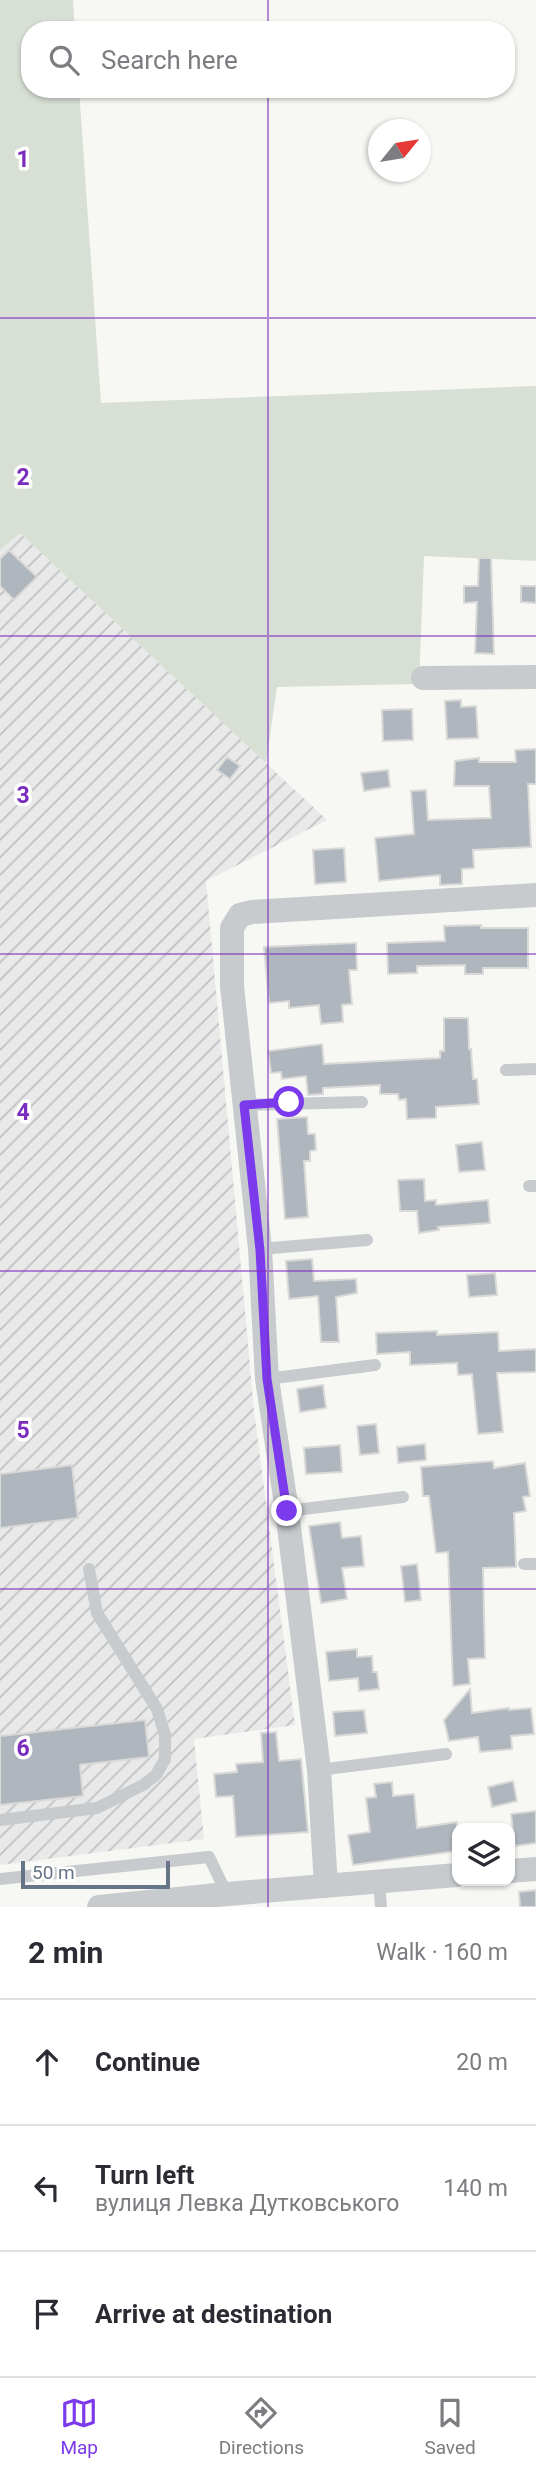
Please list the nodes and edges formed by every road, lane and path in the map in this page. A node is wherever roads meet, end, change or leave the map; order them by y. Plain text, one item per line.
1 (536, 677) edge
2 (423, 678) dead end
3 (536, 895) edge
4 (536, 1069) edge
5 (506, 1070) dead end
6 (362, 1102) dead end
7 (244, 1105) junction
8 (367, 1240) dead end
9 (260, 1250) junction
10 (374, 1365) dead end
11 (267, 1379) junction
12 (403, 1497) dead end
13 (287, 1511) junction
14 (89, 1569) dead end
15 (446, 1754) dead end
16 (319, 1770) junction
17 (0, 1820) edge
18 (536, 1869) edge
19 (515, 1871) edge
20 (452, 1875) edge
21 (0, 1879) edge
22 (379, 1882) junction
23 (326, 1886) junction
24 (241, 1897) edge
25 (99, 1907) edge
26 (382, 1907) edge

1 - 2 street
3 - 7 street
4 - 5 lane
6 - 7 lane
7 - 9 street
8 - 9 lane
9 - 11 street
10 - 11 lane
11 - 13 street
12 - 13 lane
13 - 16 street
14 - 17 lane
15 - 16 lane
16 - 23 street
18 - 19 street
20 - 22 street
21 - 24 lane
22 - 23 street
22 - 26 lane
23 - 24 street
24 - 25 street

